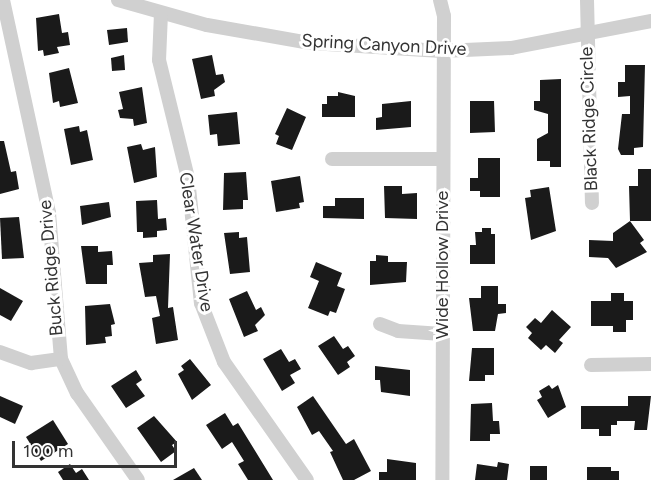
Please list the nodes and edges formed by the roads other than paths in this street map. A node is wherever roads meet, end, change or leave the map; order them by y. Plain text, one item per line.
1 (3, 0) edge
2 (118, 0) edge
3 (587, 0) edge
4 (443, 1) edge
5 (161, 13) junction
6 (651, 21) edge
7 (587, 36) junction
8 (442, 51) junction
9 (332, 159) dead end
10 (442, 159) junction
11 (592, 203) dead end
12 (380, 324) dead end
13 (442, 334) junction
14 (0, 352) edge
15 (61, 359) junction
16 (651, 364) edge
17 (591, 365) dead end
18 (138, 480) edge
19 (307, 480) edge
20 (442, 480) edge

1 - 15 street, Buck Ridge Drive
2 - 5 street, Spring Canyon Drive
3 - 7 street, Black Ridge Circle
4 - 8 street, Wide Hollow Drive
5 - 8 street, Spring Canyon Drive
5 - 19 street, Clear Water Drive
6 - 7 street, Spring Canyon Drive
7 - 8 street, Spring Canyon Drive
7 - 11 street, Black Ridge Circle
8 - 10 street, Wide Hollow Drive
9 - 10 street
10 - 13 street, Wide Hollow Drive
12 - 13 street
13 - 20 street, Wide Hollow Drive
14 - 15 street
15 - 18 street, Buck Ridge Drive
16 - 17 street

